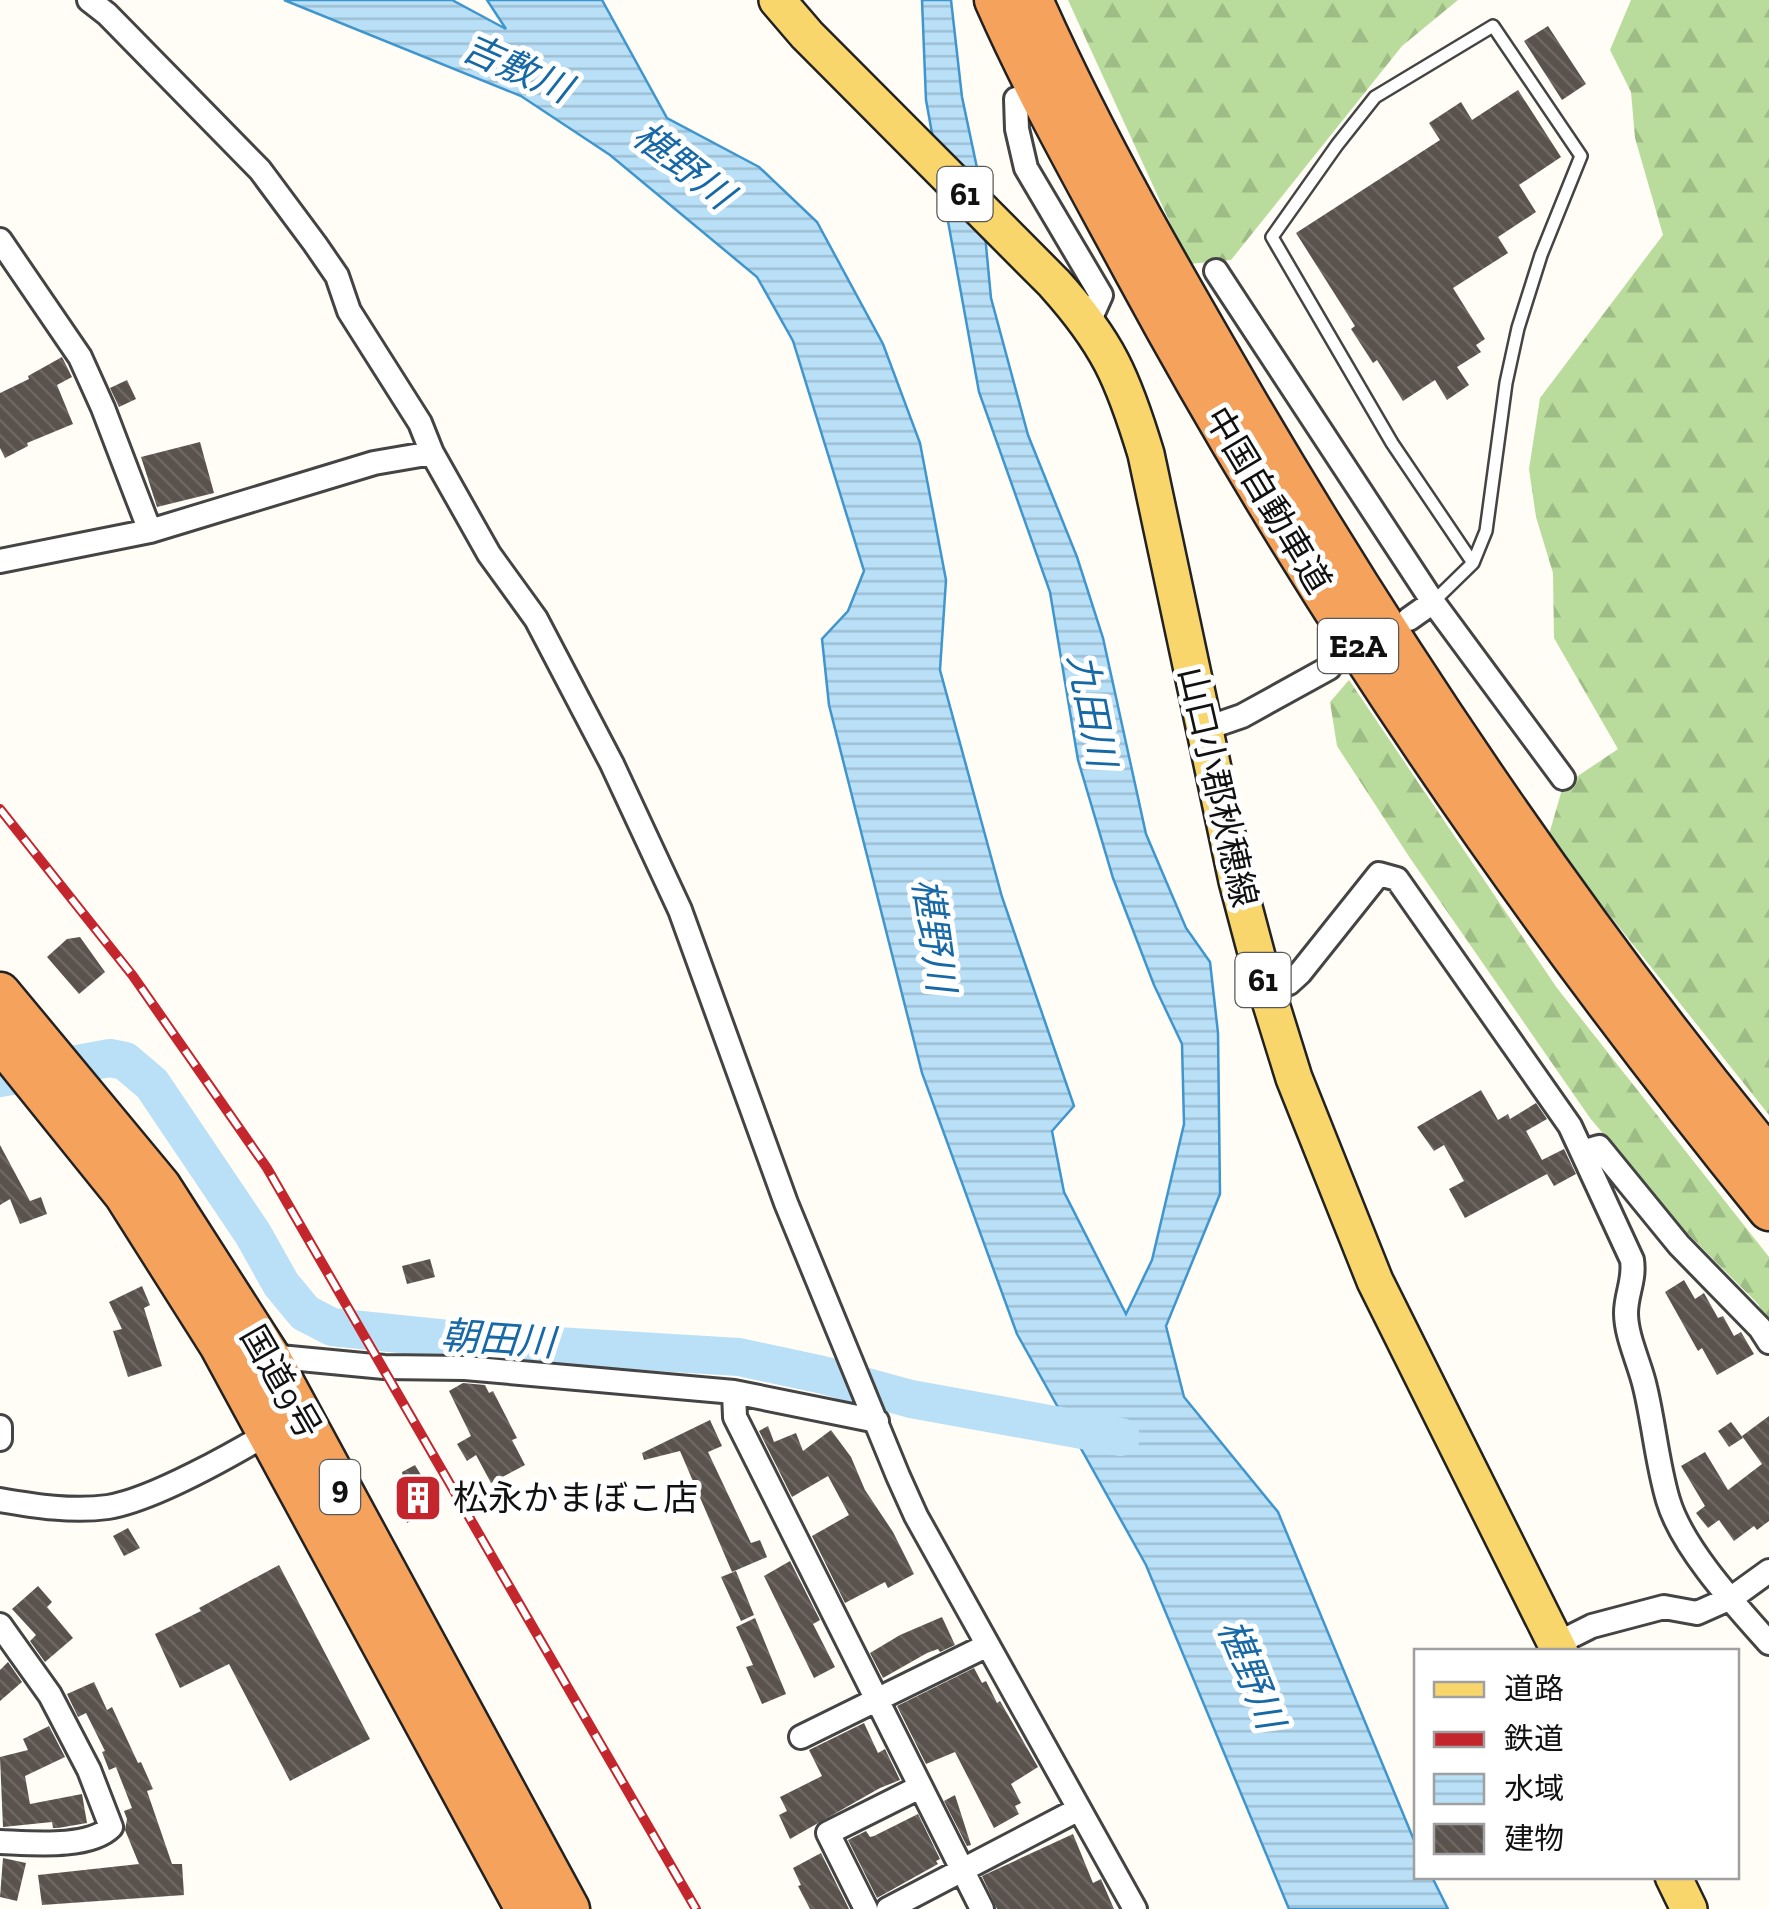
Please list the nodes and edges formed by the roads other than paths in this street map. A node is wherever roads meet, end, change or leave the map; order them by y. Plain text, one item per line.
1 (89, 0) edge
2 (777, 0) edge
3 (996, 0) edge
4 (1032, 0) edge
5 (1016, 99) dead end
6 (0, 240) edge
7 (1216, 271) dead end
8 (1090, 322) junction
9 (432, 453) junction
10 (150, 531) junction
11 (0, 560) edge
12 (1473, 563) junction
13 (1433, 602) junction
14 (1409, 619) dead end
15 (1330, 668) dead end
16 (1204, 729) junction
17 (1563, 778) dead end
18 (1267, 990) junction
19 (0, 993) edge
20 (21, 1049) edge
21 (61, 1088) junction
22 (1582, 1152) junction
23 (1769, 1158) edge
24 (1769, 1210) edge
25 (1769, 1342) edge
26 (269, 1356) junction
27 (324, 1360) junction
28 (340, 1380) dead end
29 (734, 1392) junction
30 (874, 1414) junction
31 (284, 1424) junction
32 (0, 1428) edge
33 (0, 1439) edge
34 (0, 1500) edge
35 (1769, 1571) edge
36 (1729, 1598) junction
37 (0, 1626) edge
38 (1769, 1644) edge
39 (988, 1645) junction
40 (1558, 1648) edge
41 (876, 1700) junction
42 (801, 1738) dead end
43 (920, 1788) junction
44 (1079, 1810) junction
45 (0, 1842) edge
46 (962, 1871) junction
47 (1674, 1879) edge
48 (526, 1909) edge
49 (569, 1909) edge
50 (866, 1909) edge
51 (888, 1909) edge
52 (982, 1909) edge
53 (1135, 1909) edge
54 (1689, 1909) edge

1 - 9 street
2 - 8 main road, 山口小郡秋穂線 / 61
3 - 24 highway, 中国自動車道 / E2A
4 - 23 highway, 中国自動車道 / E2A
5 - 8 street
6 - 10 street
7 - 13 street
8 - 16 main road, 山口小郡秋穂線 / 61
9 - 10 street
9 - 30 street
10 - 11 street
12 - 12 lane
12 - 13 lane
13 - 14 street
13 - 17 street
15 - 16 street
16 - 18 main road, 山口小郡秋穂線 / 61
18 - 22 street
18 - 40 main road, 山口小郡秋穂線 / 61
19 - 20 highway, 国道9号 / 9
20 - 21 highway, 国道9号 / 9
21 - 26 highway, 国道9号 / 9
21 - 31 highway, 国道9号 / 9
22 - 25 street
22 - 36 street
26 - 27 street
26 - 31 highway, 国道9号 / 9
27 - 28 lane
27 - 29 street
29 - 30 street
29 - 41 street
30 - 39 street
31 - 34 street
31 - 48 highway, 国道9号 / 9
31 - 49 highway, 国道9号 / 9
32 - 33 street
35 - 36 street
36 - 38 street
36 - 40 street
37 - 45 street
39 - 41 street
39 - 44 street
41 - 42 street
41 - 43 street
43 - 46 street
43 - 50 street
44 - 46 street
44 - 53 street
46 - 51 street
46 - 52 street
47 - 54 main road

